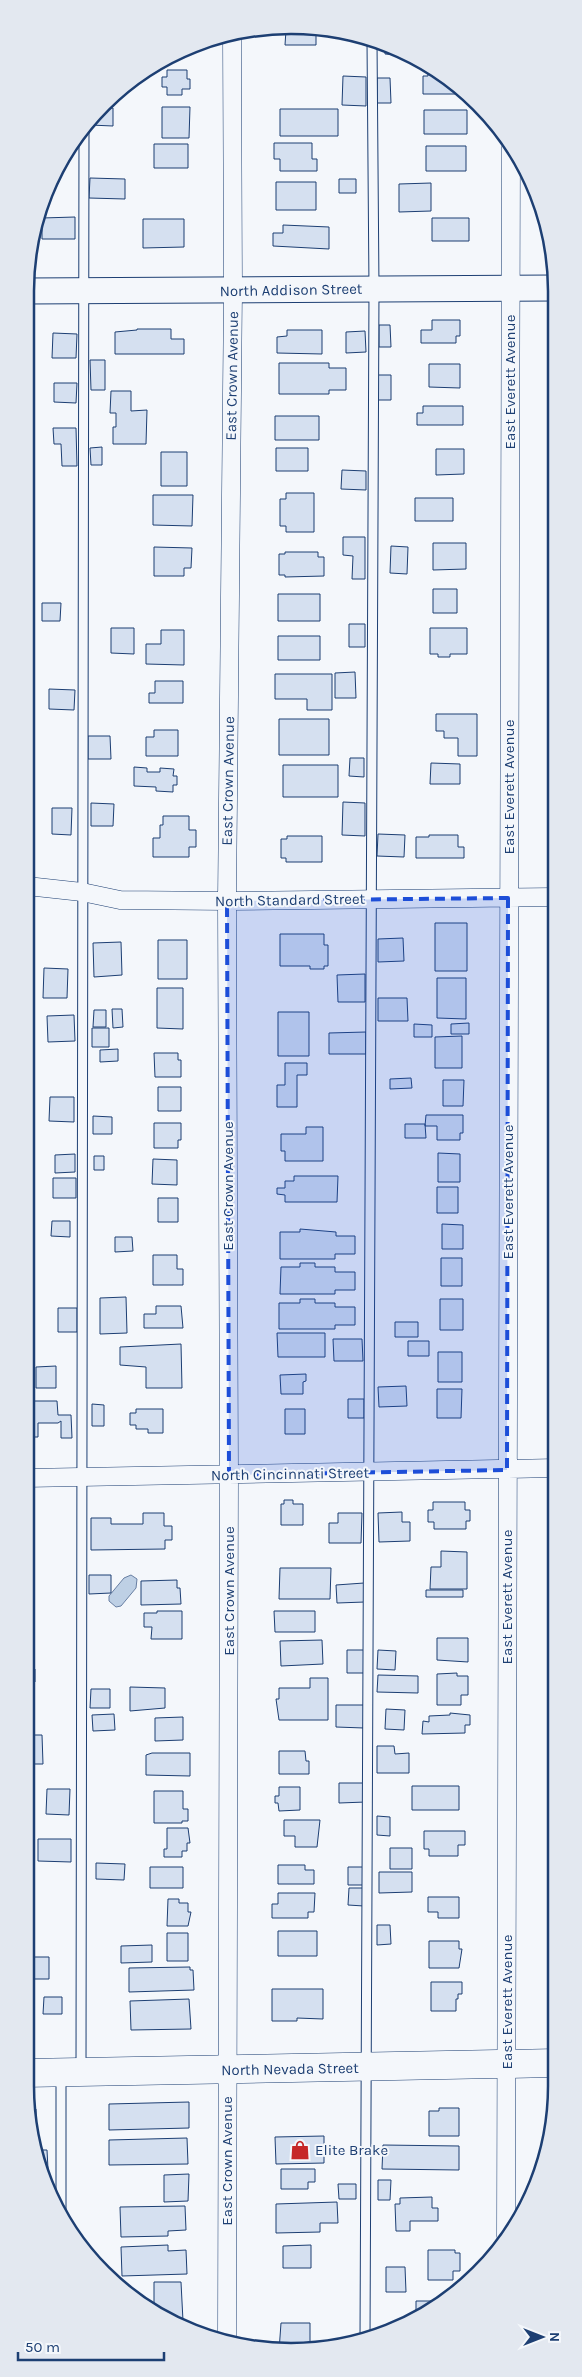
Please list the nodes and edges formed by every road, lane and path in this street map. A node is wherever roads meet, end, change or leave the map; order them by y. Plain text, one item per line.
1 (232, 41) edge
2 (372, 47) edge
3 (84, 138) edge
4 (511, 157) edge
5 (548, 288) edge
6 (374, 289) junction
7 (511, 289) junction
8 (34, 291) edge
9 (84, 291) junction
10 (232, 291) junction
11 (34, 887) edge
12 (82, 892) junction
13 (548, 897) edge
14 (508, 898) junction
15 (372, 900) junction
16 (227, 902) junction
17 (548, 1468) edge
18 (507, 1470) junction
19 (368, 1473) junction
20 (229, 1476) junction
21 (82, 1477) junction
22 (34, 1478) edge
23 (548, 2064) edge
24 (507, 2065) junction
25 (366, 2068) junction
26 (227, 2070) junction
27 (71, 2072) junction
28 (34, 2073) edge
29 (62, 2203) edge
30 (506, 2227) edge
31 (365, 2332) edge
32 (227, 2335) edge

1 - 10 street, East Crown Avenue
2 - 6 lane
3 - 9 lane
4 - 7 street, East Everett Avenue
5 - 7 street, North Addison Street
6 - 7 street, North Addison Street
6 - 10 street, North Addison Street
6 - 15 lane
7 - 14 street, East Everett Avenue
8 - 9 street, North Addison Street
9 - 10 street, North Addison Street
9 - 12 lane
10 - 16 street, East Crown Avenue
11 - 12 street, North Standard Street
12 - 16 street, North Standard Street
12 - 21 lane
13 - 14 street, North Standard Street
14 - 15 street, North Standard Street
14 - 18 street, East Everett Avenue
15 - 16 street, North Standard Street
15 - 19 lane
16 - 20 street, East Crown Avenue
17 - 18 street, North Cincinnati Street
18 - 19 street, North Cincinnati Street
18 - 24 street, East Everett Avenue
19 - 20 street, North Cincinnati Street
19 - 25 lane
20 - 21 street, North Cincinnati Street
20 - 26 street, East Crown Avenue
21 - 22 street, North Cincinnati Street
21 - 27 lane
23 - 24 main road, North Nevada Street
24 - 25 main road, North Nevada Street
24 - 30 street, East Everett Avenue
25 - 26 main road, North Nevada Street
25 - 31 lane
26 - 27 main road, North Nevada Street
26 - 32 street, East Crown Avenue
27 - 28 main road, North Nevada Street
27 - 29 lane

